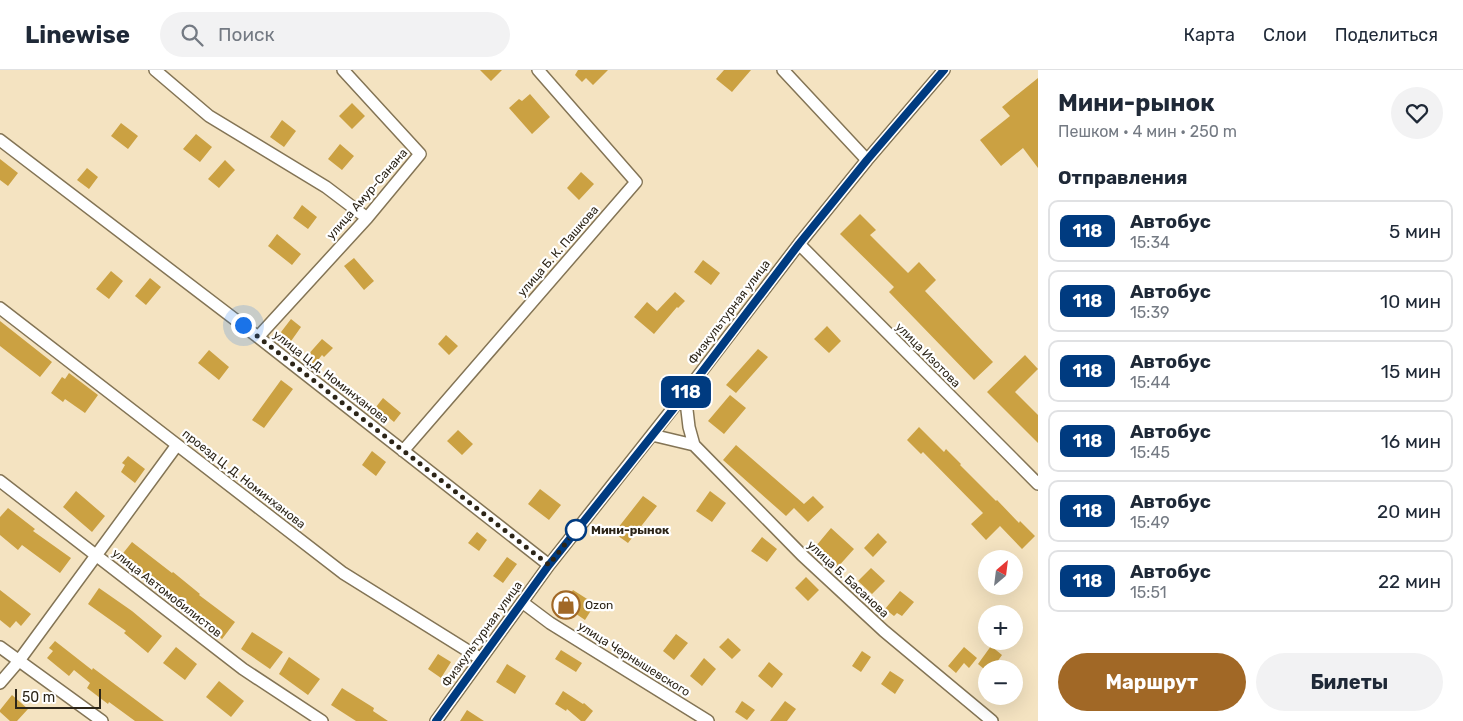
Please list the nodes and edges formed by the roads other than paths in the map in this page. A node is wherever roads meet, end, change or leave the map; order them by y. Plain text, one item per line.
1 (155, 70) edge
2 (343, 70) edge
3 (538, 70) edge
4 (783, 70) edge
5 (944, 70) edge
6 (0, 140) edge
7 (867, 160) junction
8 (368, 218) junction
9 (799, 244) junction
10 (0, 308) edge
11 (258, 337) junction
12 (686, 393) junction
13 (652, 435) junction
14 (177, 445) junction
15 (694, 446) junction
16 (403, 451) junction
17 (0, 481) edge
18 (1038, 484) edge
19 (96, 555) junction
20 (549, 565) junction
21 (522, 602) junction
22 (0, 647) edge
23 (481, 659) junction
24 (18, 662) junction
25 (0, 683) edge
26 (102, 721) edge
27 (322, 721) edge
28 (436, 721) edge
29 (708, 721) edge
30 (992, 721) edge

1 - 8 street
2 - 8 street, улица Амур-Санана
3 - 16 street, улица Б. К. Пашкова
4 - 7 street
5 - 7 street, Физкультурная улица
6 - 11 street, улица Ц.Д. Номинханова
7 - 9 street, Физкультурная улица
8 - 11 street, улица Амур-Санана
9 - 12 street, Физкультурная улица
9 - 18 street, улица Изотова
10 - 14 street, проезд Ц. Д. Номинханова
11 - 16 street, улица Ц.Д. Номинханова
12 - 13 street, Физкультурная улица
12 - 15 street
13 - 15 street
13 - 20 street, Физкультурная улица
14 - 19 street
14 - 23 street, проезд Ц. Д. Номинханова
15 - 30 street, улица Б. Басанова
16 - 20 street, улица Ц.Д. Номинханова
17 - 19 street, улица Автомобилистов
19 - 24 street
19 - 27 street, улица Автомобилистов
20 - 21 street, Физкультурная улица
21 - 23 street, Физкультурная улица
21 - 29 street, улица Чернышевского
22 - 24 street
23 - 28 street, Физкультурная улица
24 - 25 street
24 - 26 street

